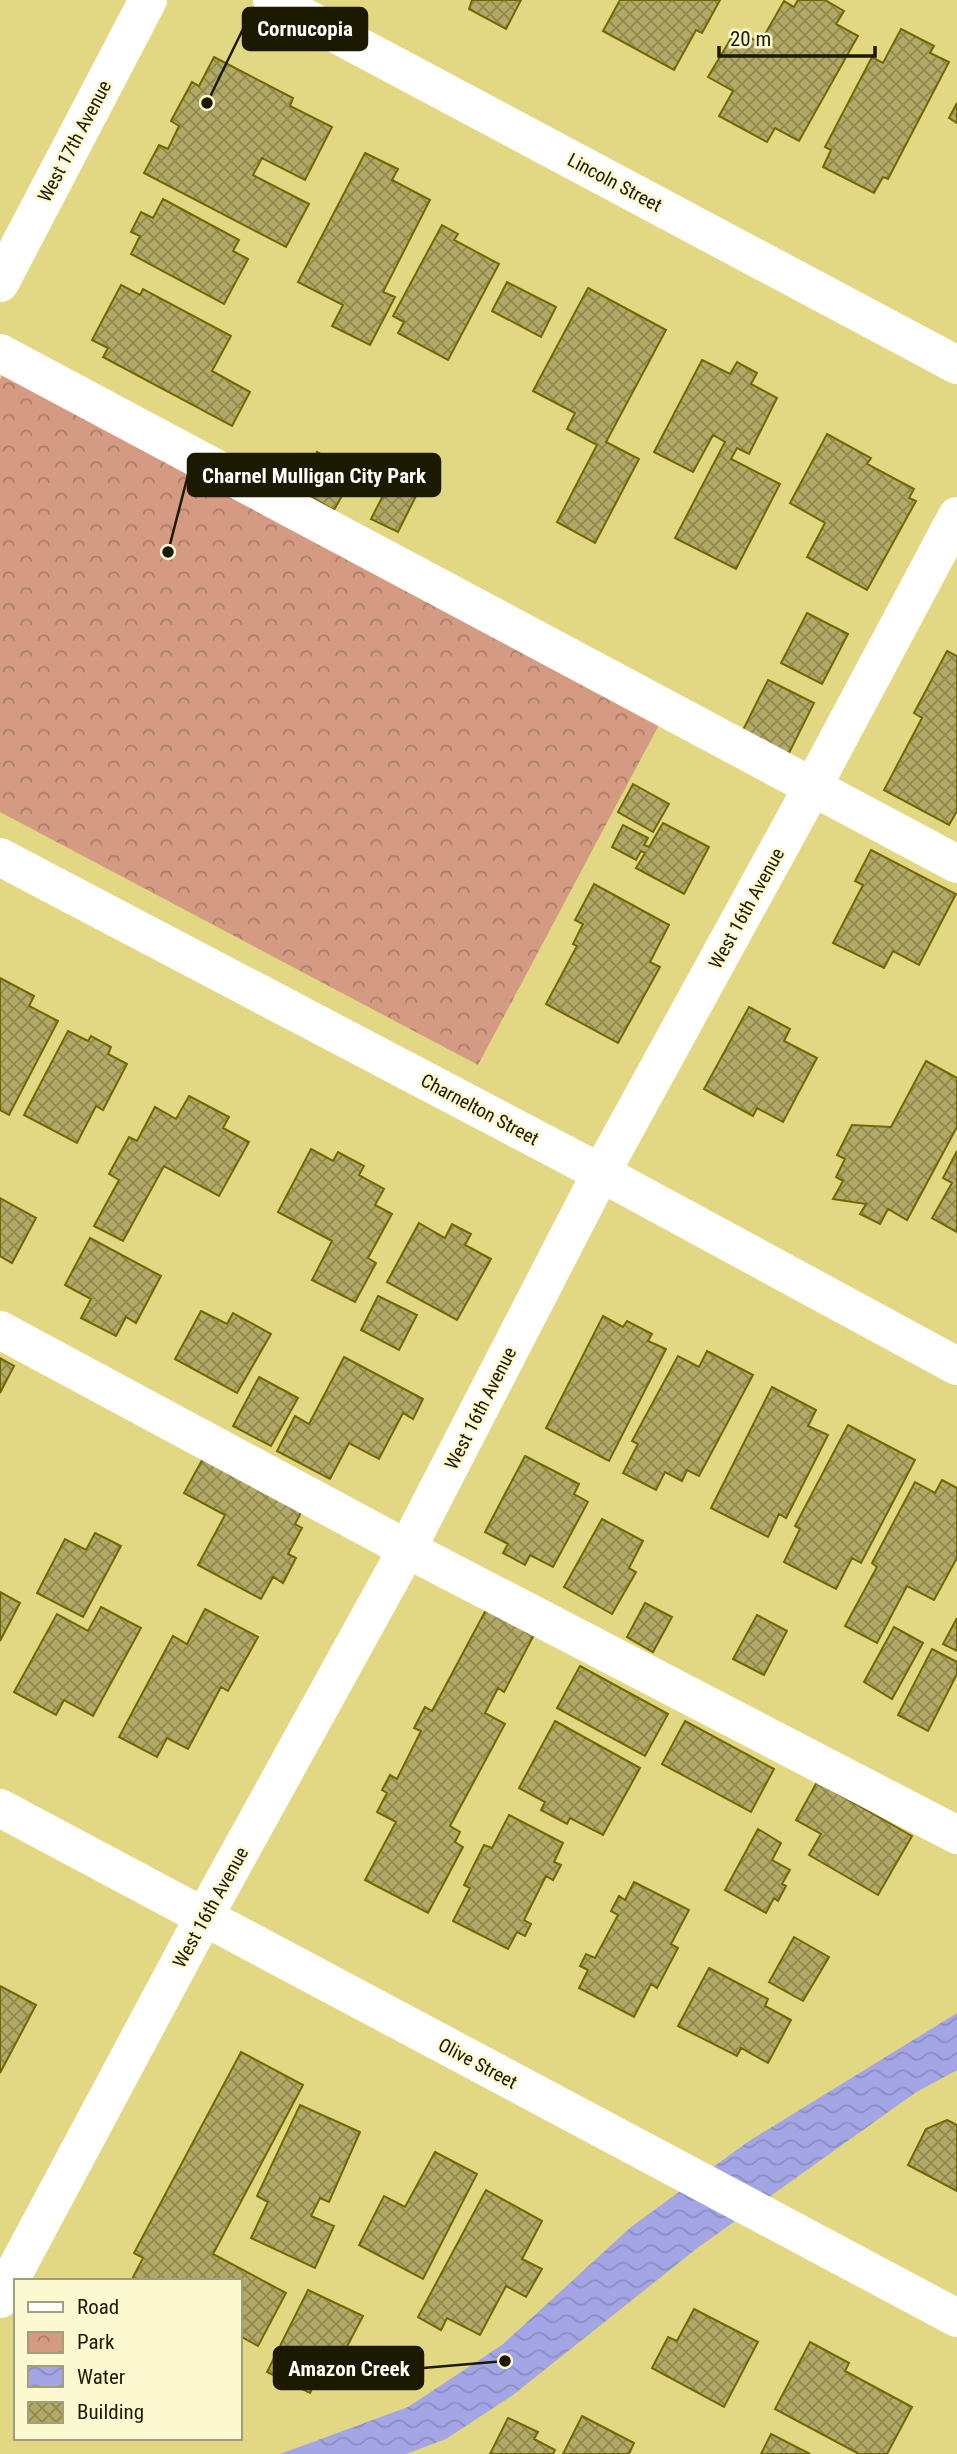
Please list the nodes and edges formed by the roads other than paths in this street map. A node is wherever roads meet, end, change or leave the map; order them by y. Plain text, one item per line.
1 (148, 0) edge
2 (272, 0) edge
3 (0, 283) edge
4 (0, 353) edge
5 (957, 365) edge
6 (957, 516) edge
7 (812, 788) junction
8 (0, 857) edge
9 (957, 864) edge
10 (601, 1173) junction
11 (0, 1330) edge
12 (957, 1366) edge
13 (407, 1549) junction
14 (0, 1808) edge
15 (957, 1835) edge
16 (204, 1917) junction
17 (0, 2299) edge
18 (957, 2318) edge

1 - 3 street, West 17th Avenue
2 - 5 street, Lincoln Street
4 - 7 street
6 - 7 street, West 16th Avenue
7 - 9 street
7 - 10 street, West 16th Avenue
8 - 10 street, Charnelton Street
10 - 12 street, Charnelton Street
10 - 13 street, West 16th Avenue
11 - 13 street
13 - 15 street
13 - 16 street, West 16th Avenue
14 - 16 street, Olive Street
16 - 17 street, West 16th Avenue
16 - 18 street, Olive Street

